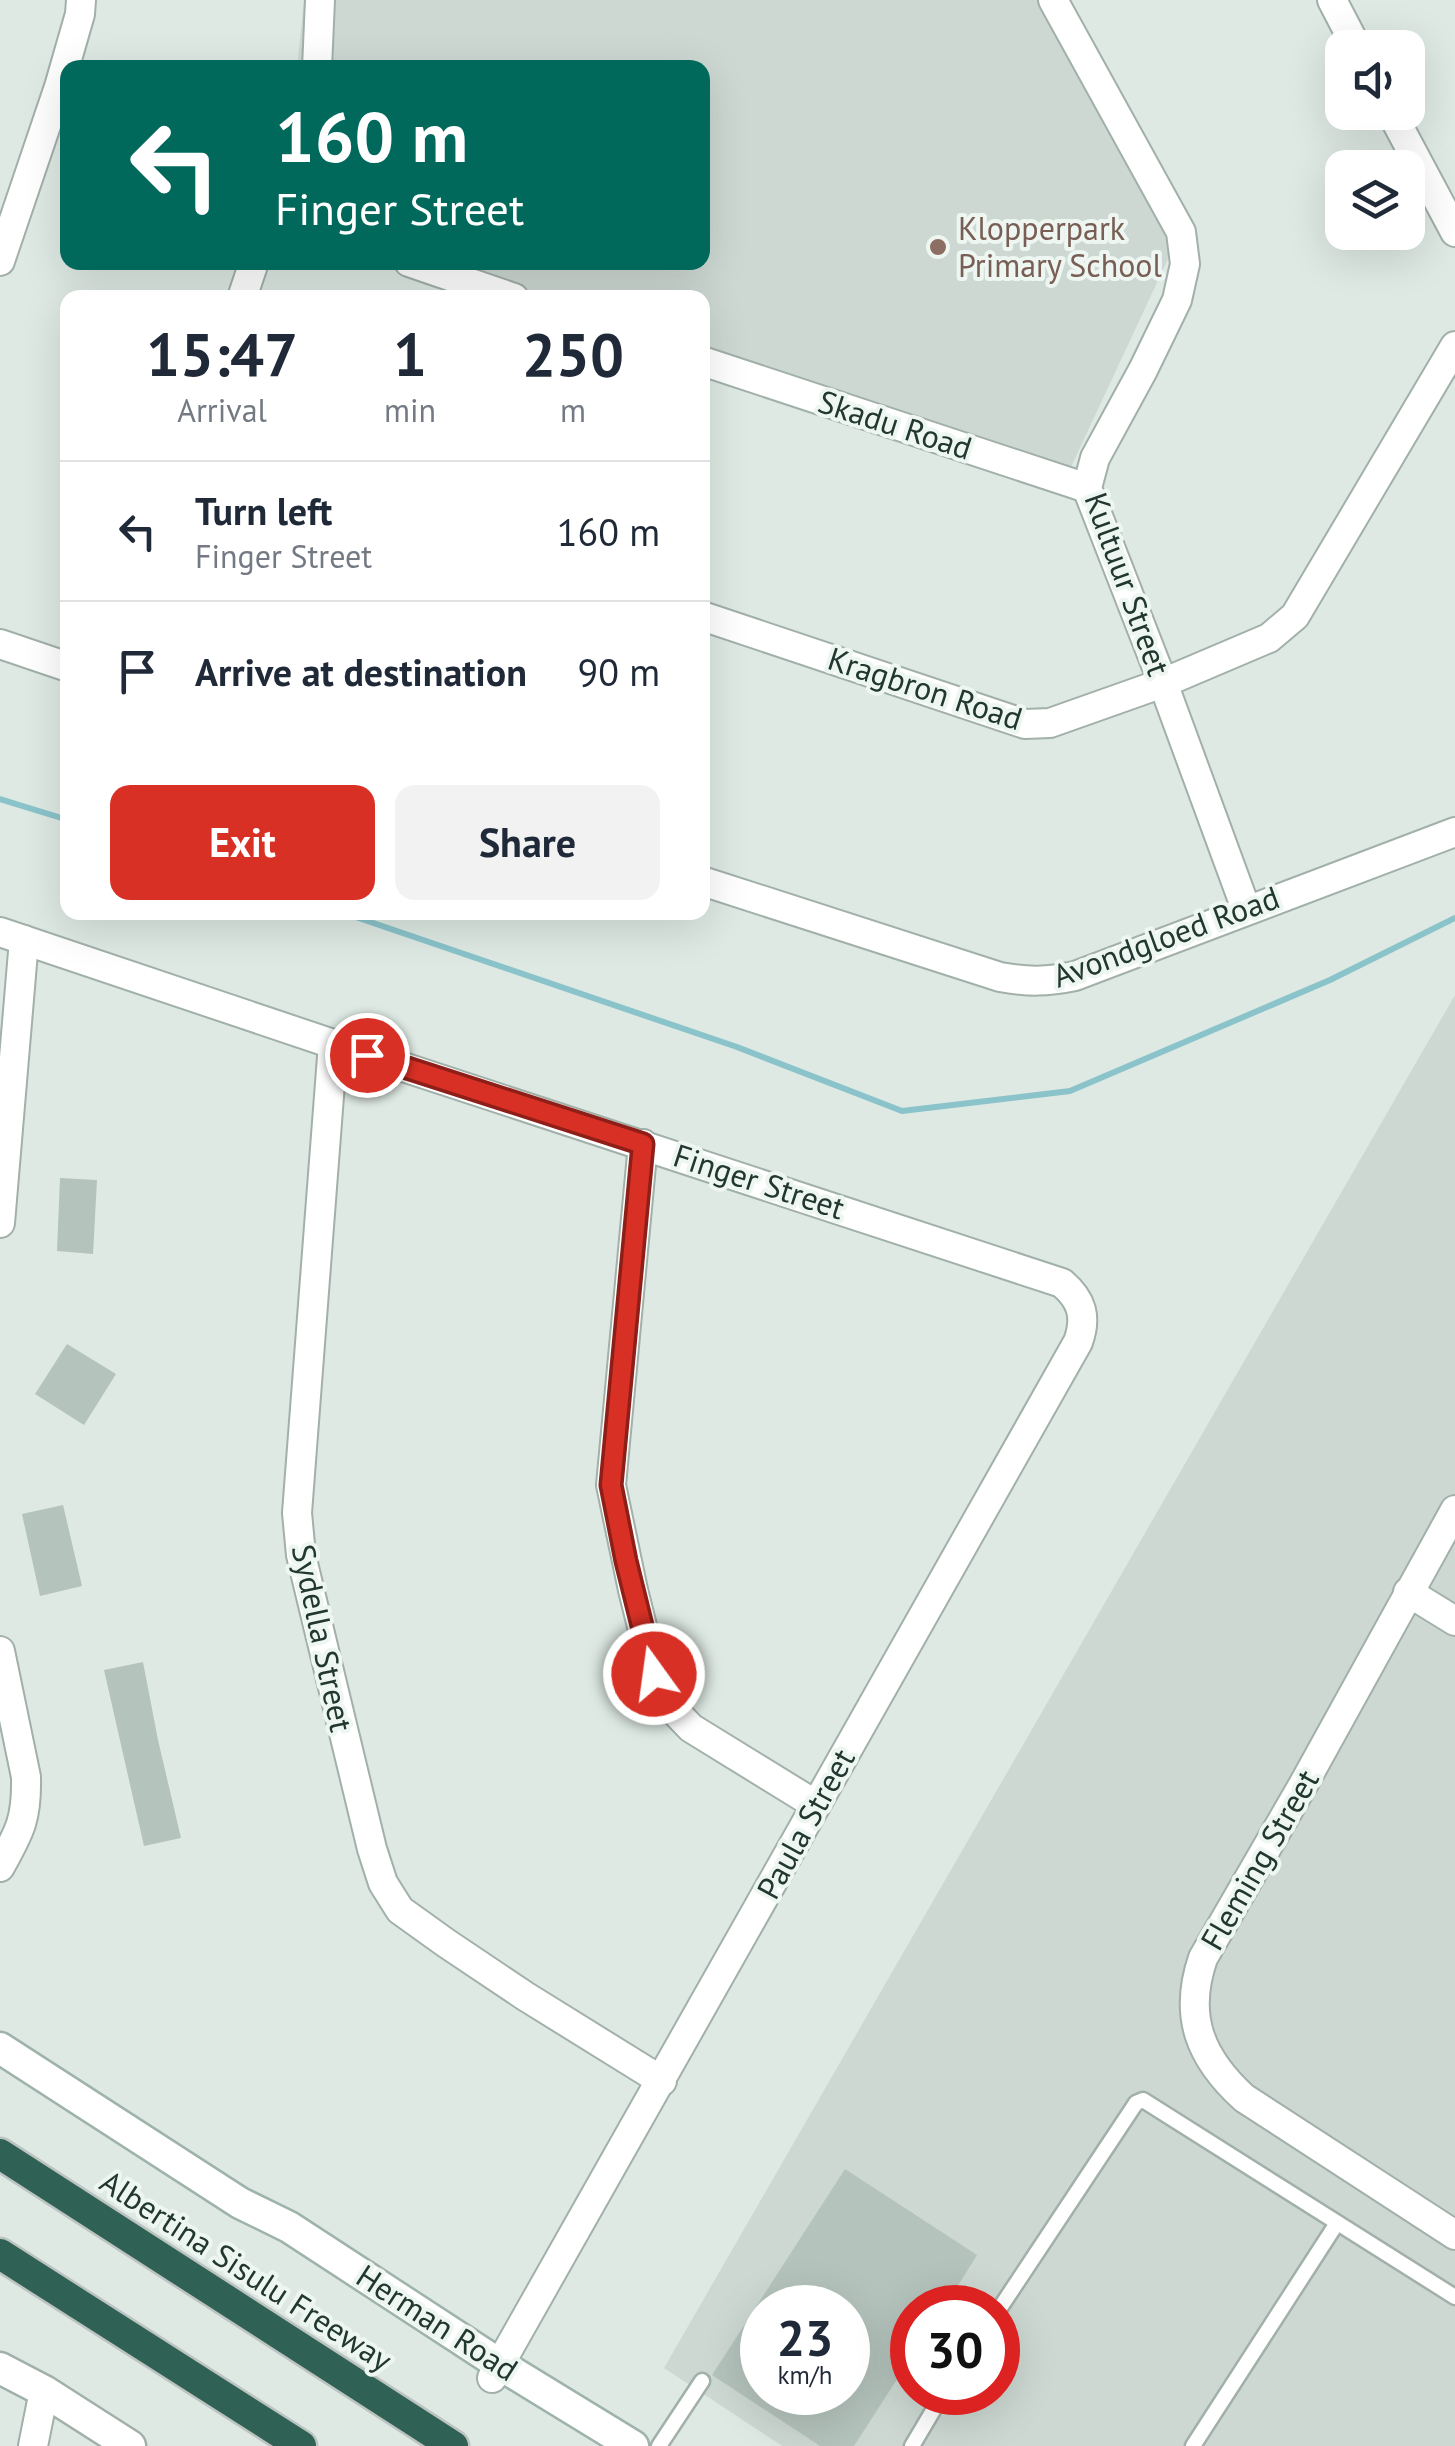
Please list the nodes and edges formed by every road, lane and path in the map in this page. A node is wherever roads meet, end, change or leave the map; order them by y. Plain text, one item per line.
1 (81, 0) edge
2 (320, 0) edge
3 (1054, 0) edge
4 (1332, 0) edge
5 (1348, 30) edge
6 (67, 60) edge
7 (317, 60) edge
8 (60, 83) edge
9 (1401, 130) edge
10 (1455, 232) edge
11 (0, 261) edge
12 (433, 270) edge
13 (491, 290) edge
14 (1455, 346) edge
15 (710, 364) edge
16 (1087, 488) junction
17 (710, 619) edge
18 (0, 644) edge
19 (60, 664) edge
20 (1163, 683) junction
21 (1455, 832) edge
22 (710, 883) edge
23 (1246, 910) junction
24 (12, 936) edge
25 (333, 1044) junction
26 (643, 1144) junction
27 (0, 1223) edge
28 (1062, 1283) joint
29 (1455, 1510) edge
30 (1408, 1592) junction
31 (1455, 1622) edge
32 (0, 1651) edge
33 (816, 1806) junction
34 (0, 1867) edge
35 (0, 2048) edge
36 (662, 2080) junction
37 (0, 2154) edge
38 (1337, 2223) junction
39 (1455, 2235) edge
40 (0, 2254) edge
41 (1015, 2285) edge
42 (1455, 2297) edge
43 (0, 2368) edge
44 (496, 2371) junction
45 (702, 2381) dead end
46 (44, 2391) junction
47 (930, 2415) edge
48 (33, 2446) edge
49 (130, 2446) edge
50 (300, 2446) edge
51 (453, 2446) edge
52 (602, 2446) edge
53 (633, 2446) edge
54 (659, 2446) edge
55 (912, 2446) edge
56 (1192, 2446) edge

1 - 6 street
2 - 7 street
3 - 16 street, Kultuur Street
4 - 5 street
8 - 11 street
9 - 10 street
12 - 13 street
14 - 20 street, Kragbron Road
15 - 16 street, Skadu Road
16 - 20 street, Kultuur Street
17 - 20 street, Kragbron Road
18 - 19 street
20 - 23 street, Kultuur Street
21 - 23 street, Avondgloed Road
22 - 23 street, Avondgloed Road
24 - 25 street, Finger Street
24 - 27 street
25 - 26 street, Finger Street
25 - 36 street, Sydella Street
26 - 28 street, Finger Street
26 - 33 street
28 - 33 street, Paula Street
29 - 30 street, Fleming Street
30 - 31 street
30 - 39 street, Fleming Street
32 - 34 street
33 - 36 street, Paula Street
35 - 44 main road, Herman Road
36 - 44 street, Paula Street
37 - 51 highway, Albertina Sisulu Freeway
38 - 41 lane
38 - 42 lane
38 - 56 lane
40 - 50 highway
43 - 46 main road
44 - 52 main road, Herman Road
44 - 53 main road, Herman Road
45 - 54 lane
46 - 48 street
46 - 49 main road
47 - 55 lane

